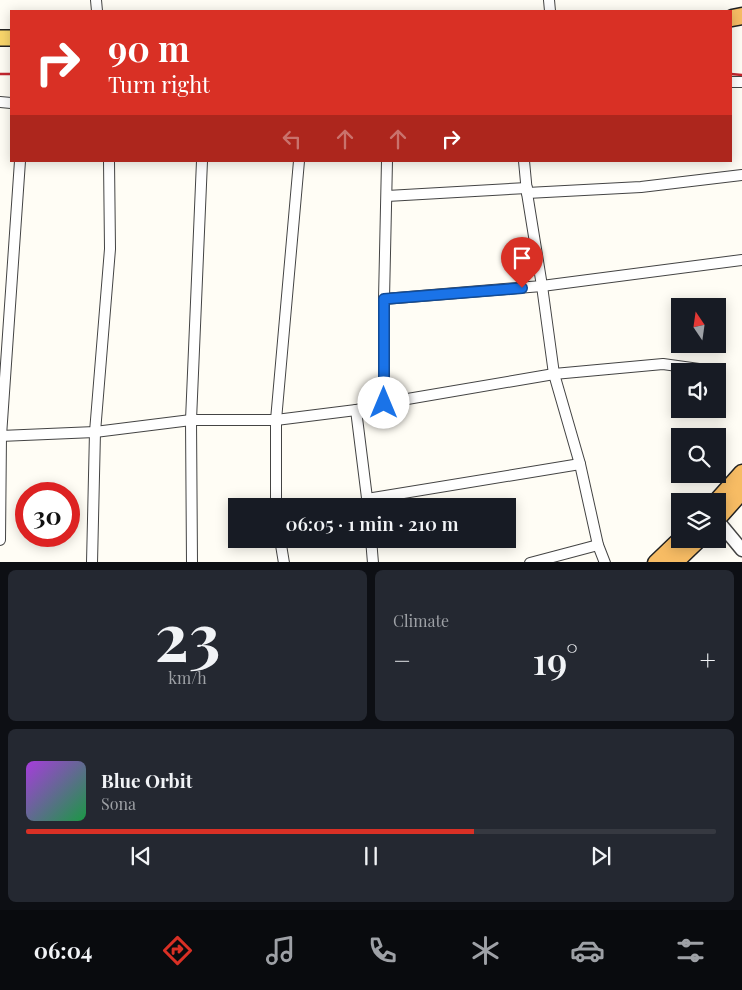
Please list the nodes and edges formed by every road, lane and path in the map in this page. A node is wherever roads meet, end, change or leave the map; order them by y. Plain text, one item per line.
1 (20, 162) edge
2 (109, 162) edge
3 (202, 162) edge
4 (299, 162) edge
5 (387, 162) edge
6 (524, 162) edge
7 (742, 175) edge
8 (527, 190) junction
9 (387, 196) junction
10 (742, 260) edge
11 (542, 286) junction
12 (384, 299) junction
13 (671, 365) edge
14 (554, 374) junction
15 (384, 403) junction
16 (356, 410) junction
17 (191, 420) junction
18 (276, 420) junction
19 (95, 432) junction
20 (1, 436) edge
21 (580, 464) junction
22 (742, 473) edge
23 (742, 491) edge
24 (724, 493) edge
25 (276, 498) edge
26 (366, 498) edge
27 (394, 498) edge
28 (726, 510) edge
29 (726, 529) edge
30 (0, 540) edge
31 (598, 545) junction
32 (282, 548) edge
33 (372, 548) edge
34 (671, 548) edge
35 (689, 548) edge
36 (742, 550) edge
37 (92, 562) edge
38 (192, 562) edge
39 (284, 562) edge
40 (374, 562) edge
41 (530, 562) edge
42 (605, 562) edge
43 (656, 562) edge
44 (674, 562) edge

1 - 20 street
2 - 19 street
3 - 17 street
4 - 18 street
5 - 9 street
6 - 8 street
7 - 8 street
8 - 9 street
8 - 11 street
9 - 12 street
10 - 11 street
11 - 12 street
11 - 14 street
12 - 15 street
13 - 14 street
14 - 15 street
14 - 21 street
15 - 16 street
16 - 18 street
16 - 26 street
17 - 18 street
17 - 19 street
17 - 38 street
18 - 25 street
19 - 20 street
19 - 37 street
20 - 30 street
21 - 27 street
21 - 31 street
22 - 24 highway
23 - 28 highway
29 - 36 street
31 - 41 street
31 - 42 street
32 - 39 street
33 - 40 street
34 - 43 highway
35 - 44 highway

